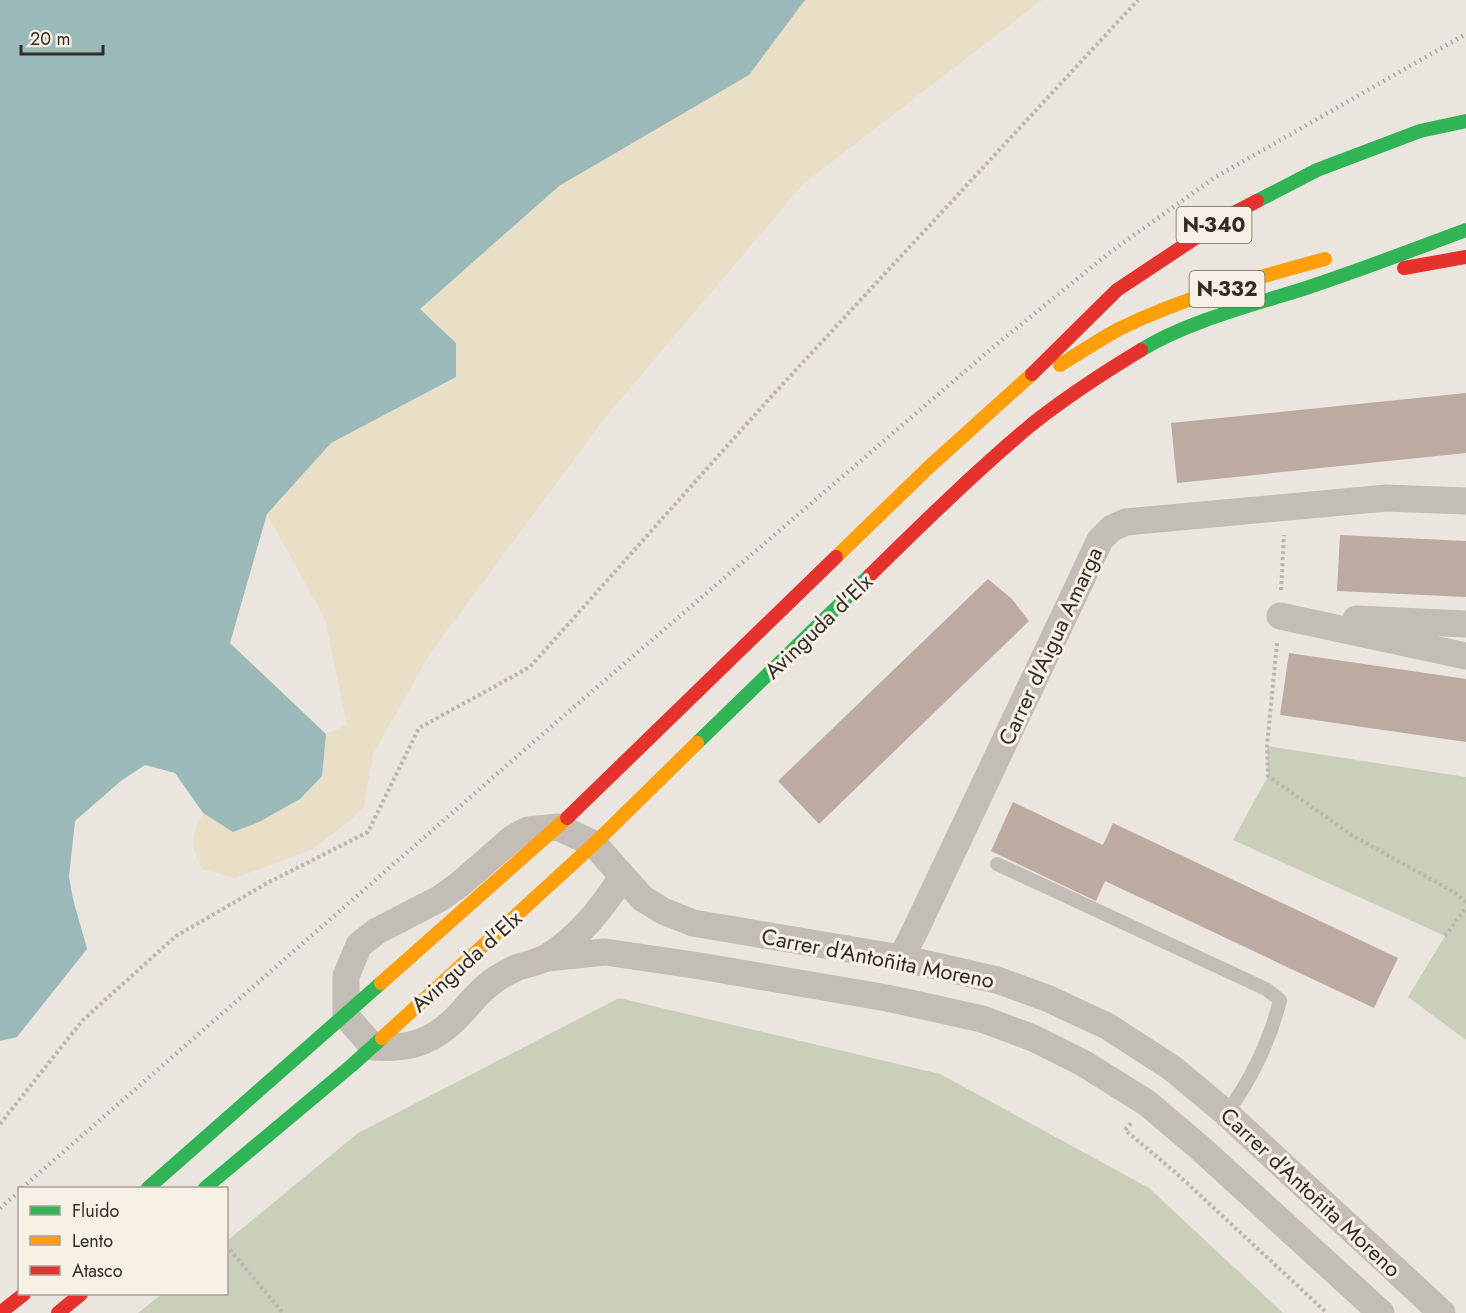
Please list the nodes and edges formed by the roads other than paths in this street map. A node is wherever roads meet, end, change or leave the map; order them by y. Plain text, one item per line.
1 (1466, 121) edge
2 (1466, 222) edge
3 (1466, 230) edge
4 (1411, 236) dead end
5 (1333, 257) dead end
6 (1466, 257) edge
7 (1314, 285) junction
8 (1005, 400) junction
9 (1466, 501) edge
10 (1466, 624) edge
11 (1466, 656) edge
12 (558, 827) junction
13 (594, 844) junction
14 (997, 864) dead end
15 (622, 877) junction
16 (546, 958) junction
17 (901, 958) junction
18 (346, 1016) junction
19 (373, 1047) junction
20 (1226, 1113) junction
21 (149, 1187) edge
22 (206, 1187) edge
23 (22, 1295) edge
24 (79, 1295) edge
25 (0, 1313) edge
26 (58, 1313) edge
27 (1381, 1313) edge
28 (1442, 1313) edge

1 - 8 highway, N-340
2 - 4 highway
3 - 7 highway
5 - 8 highway, N-332
6 - 7 highway
7 - 13 highway, Avinguda d'Elx
8 - 12 highway, Avinguda d'Elx
9 - 17 street, Carrer d'Aigua Amarga
10 - 11 street
12 - 13 street, Carrer d'Antoñita Moreno
12 - 18 highway, Avinguda d'Elx
12 - 18 street
13 - 15 street, Carrer d'Antoñita Moreno
13 - 19 highway, Avinguda d'Elx
14 - 20 lane
15 - 16 street, Avinguda d'Elx
15 - 17 street, Carrer d'Antoñita Moreno
16 - 19 street, Avinguda d'Elx
16 - 27 street, Carrer d'Antoñita Moreno
17 - 20 street, Carrer d'Antoñita Moreno
18 - 19 street
18 - 21 highway, Avinguda d'Elx
19 - 22 highway, Avinguda d'Elx
20 - 28 street, Carrer d'Antoñita Moreno
23 - 25 highway
24 - 26 highway

